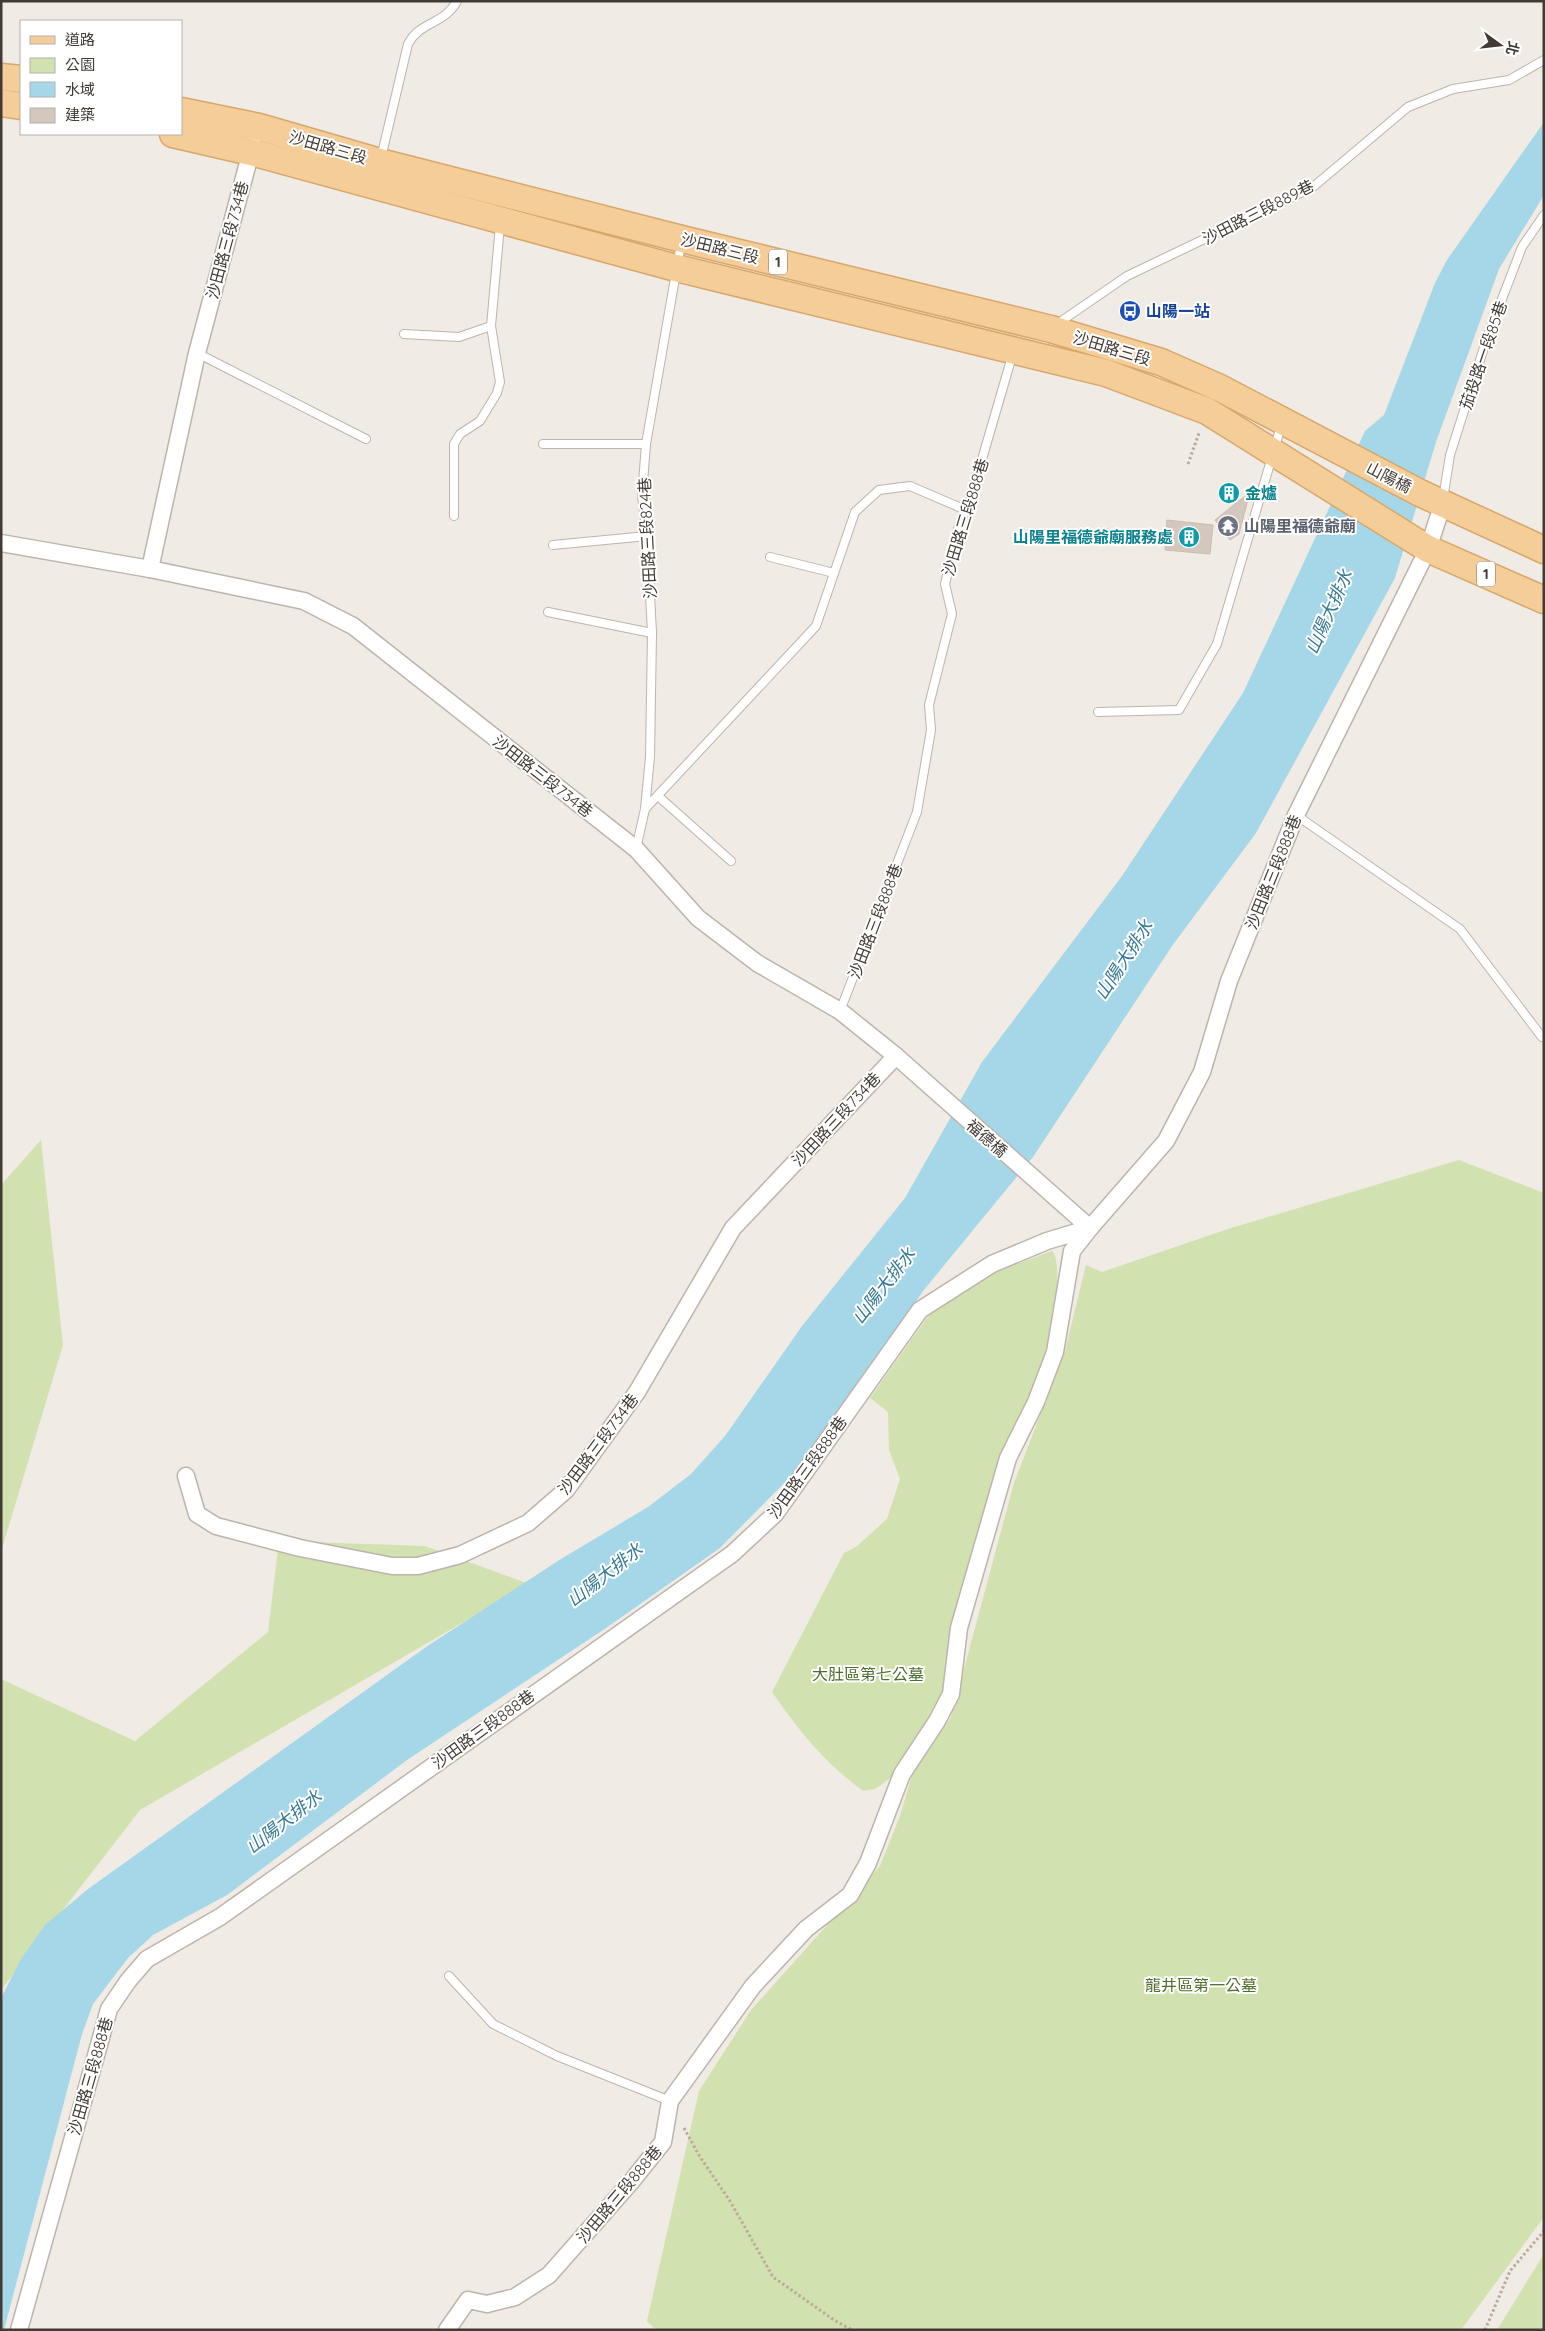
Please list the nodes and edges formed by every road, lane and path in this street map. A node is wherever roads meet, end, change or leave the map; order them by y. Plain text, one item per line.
1 (457, 1) edge
2 (1544, 60) edge
3 (1, 77) edge
4 (20, 79) edge
5 (1, 103) edge
6 (20, 106) edge
7 (182, 111) edge
8 (259, 127) junction
9 (177, 135) edge
10 (251, 152) junction
11 (380, 162) junction
12 (1544, 215) edge
13 (500, 220) junction
14 (682, 239) junction
15 (676, 268) junction
16 (491, 326) junction
17 (404, 334) dead end
18 (1031, 340) junction
19 (198, 353) junction
20 (1207, 411) junction
21 (1283, 422) junction
22 (366, 439) dead end
23 (542, 444) dead end
24 (646, 444) junction
25 (1273, 452) junction
26 (1358, 461) joint
27 (1188, 464) dead end
28 (1431, 498) junction
29 (966, 510) junction
30 (454, 516) dead end
31 (647, 536) junction
32 (1, 543) edge
33 (553, 545) dead end
34 (1428, 549) junction
35 (1544, 550) edge
36 (770, 557) dead end
37 (150, 568) junction
38 (834, 573) junction
39 (1544, 600) edge
40 (548, 612) dead end
41 (652, 633) junction
42 (1098, 712) dead end
43 (658, 796) junction
44 (645, 810) junction
45 (1296, 815) junction
46 (636, 849) junction
47 (732, 861) dead end
48 (840, 1011) junction
49 (1542, 1037) dead end
50 (896, 1056) junction
51 (941, 1098) joint
52 (1090, 1228) junction
53 (186, 1476) dead end
54 (449, 1976) dead end
55 (670, 2101) junction
56 (1544, 2231) edge
57 (19, 2330) edge
58 (447, 2330) edge
59 (852, 2330) edge
60 (1485, 2330) edge

1 - 11 lane
2 - 18 lane, 沙田路三段889巷
3 - 4 main road
5 - 6 main road
7 - 8 main road, 沙田路三段 / 1
8 - 10 street, 沙田路三段734巷
8 - 11 main road, 沙田路三段 / 1
9 - 10 main road, 沙田路三段 / 1
10 - 13 main road, 沙田路三段 / 1
10 - 19 street, 沙田路三段734巷
11 - 14 main road, 沙田路三段 / 1
12 - 28 lane, 茄投路一段85巷
13 - 15 main road, 沙田路三段 / 1
13 - 16 lane
14 - 15 lane, 沙田路三段824巷
14 - 18 main road, 沙田路三段 / 1
15 - 18 main road, 沙田路三段 / 1
15 - 24 lane, 沙田路三段824巷
16 - 17 lane
16 - 30 lane
18 - 20 main road, 沙田路三段 / 1
18 - 21 main road, 沙田路三段 / 1
18 - 29 lane, 沙田路三段888巷
19 - 22 lane
19 - 37 street, 沙田路三段734巷
20 - 25 main road, 沙田路三段 / 1
20 - 27 path
21 - 25 lane
21 - 26 main road, 沙田路三段 / 1
23 - 24 lane
24 - 31 lane, 沙田路三段824巷
25 - 34 main road, 沙田路三段 / 1
25 - 42 lane
26 - 28 main road, 山陽橋 / 1
28 - 34 street, 沙田路三段888巷
28 - 35 main road, 1
29 - 38 lane, 沙田路三段824巷
29 - 48 lane, 沙田路三段888巷
31 - 33 lane
31 - 41 lane, 沙田路三段824巷
32 - 37 street, 沙田路三段734巷
34 - 39 main road, 1
34 - 45 street, 沙田路三段888巷
36 - 38 lane
37 - 46 street, 沙田路三段734巷
38 - 43 lane, 沙田路三段824巷
40 - 41 lane
41 - 44 lane, 沙田路三段824巷
43 - 44 lane, 沙田路三段824巷
43 - 47 lane
44 - 46 lane, 沙田路三段824巷
45 - 49 lane
45 - 52 street, 沙田路三段888巷
46 - 48 street, 沙田路三段734巷
48 - 50 street, 沙田路三段734巷
50 - 51 street, 沙田路三段734巷
50 - 53 street, 沙田路三段734巷
51 - 52 street, 福德橋
52 - 55 street, 沙田路三段888巷
52 - 57 street, 沙田路三段888巷
54 - 55 lane
55 - 58 street, 沙田路三段888巷
55 - 59 path
56 - 60 path

